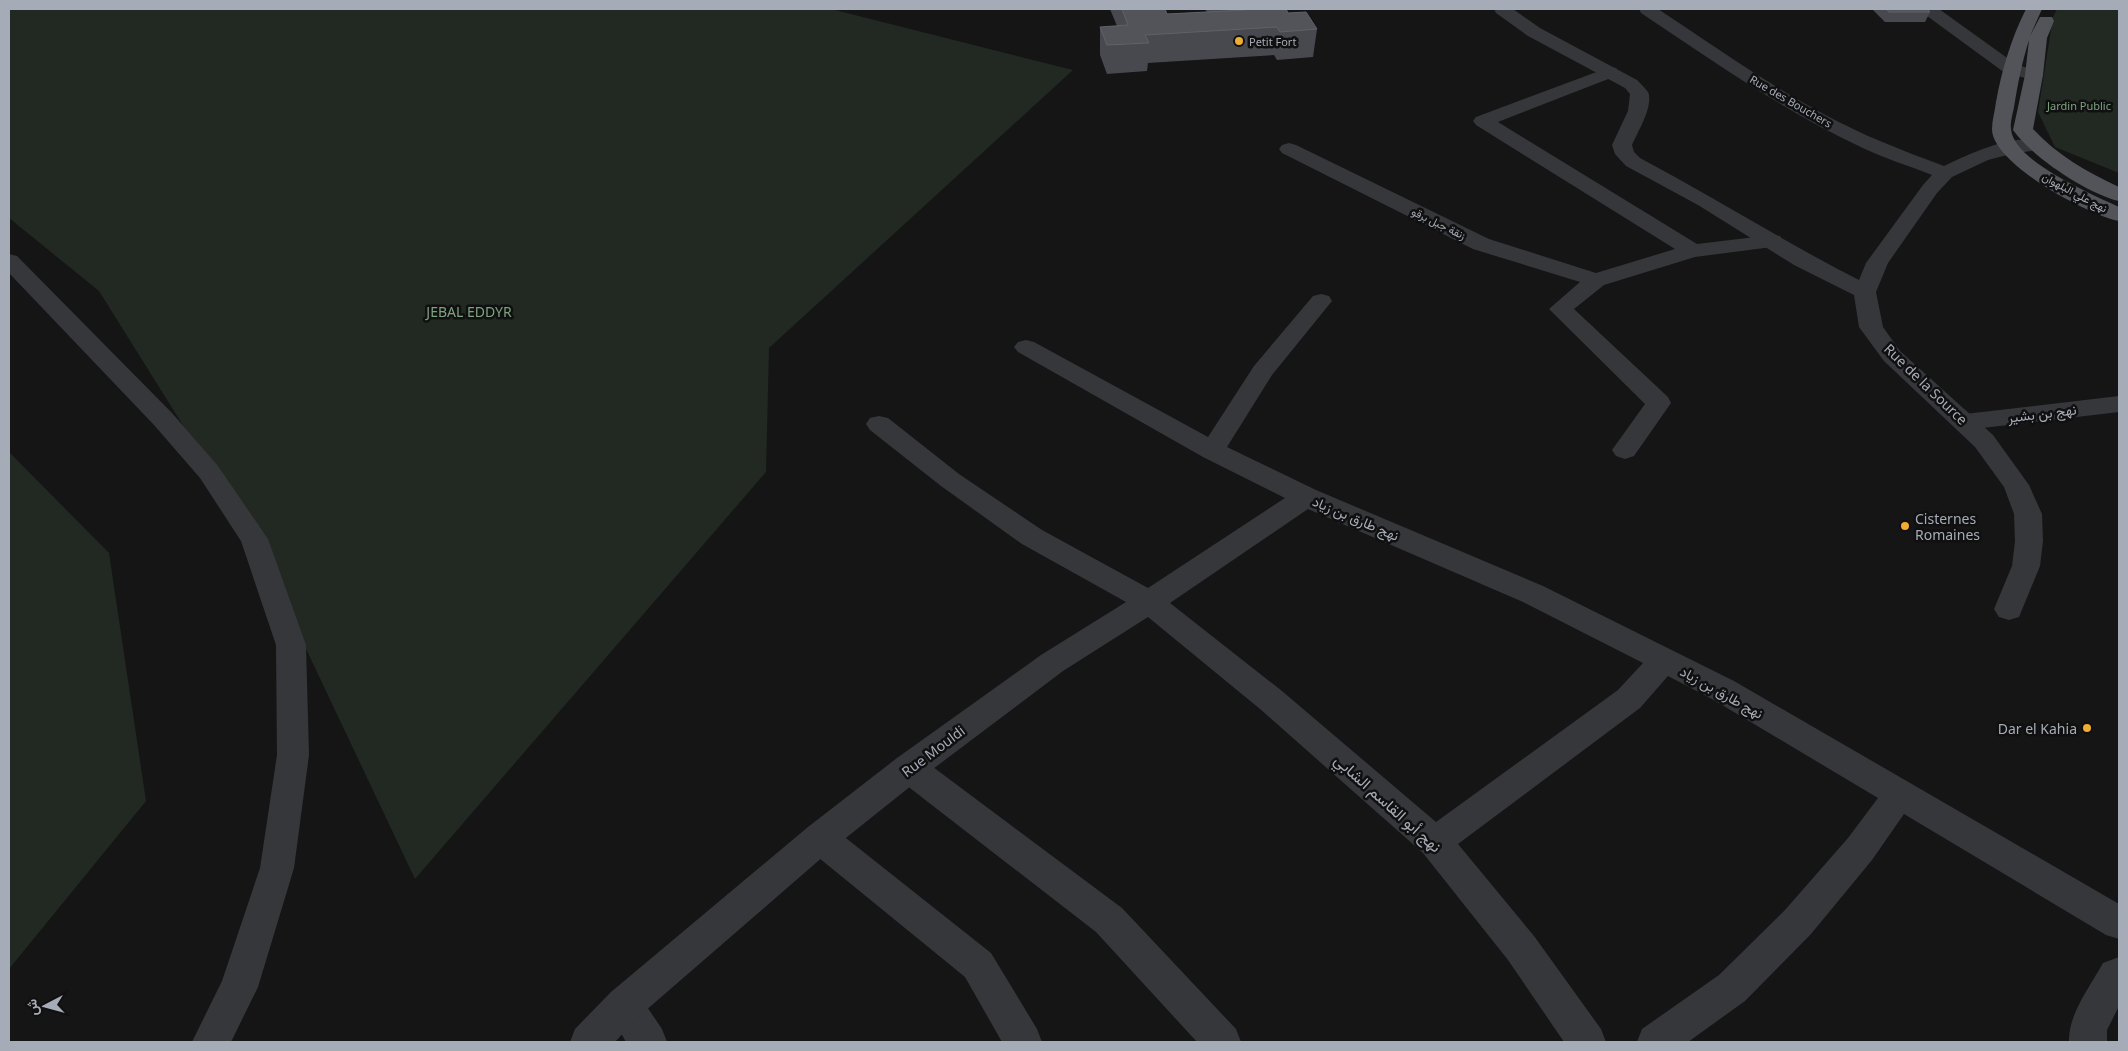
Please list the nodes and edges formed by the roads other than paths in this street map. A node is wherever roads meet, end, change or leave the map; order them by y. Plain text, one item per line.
1 (1502, 9) edge
2 (1647, 9) edge
3 (1929, 9) edge
4 (2034, 9) edge
5 (2052, 9) edge
6 (2011, 69) junction
7 (1610, 72) junction
8 (2034, 75) junction
9 (2036, 145) junction
10 (2009, 148) junction
11 (1289, 149) dead end
12 (1945, 173) junction
13 (2119, 195) edge
14 (2119, 216) edge
15 (1772, 241) junction
16 (1693, 251) junction
17 (9, 261) edge
18 (1596, 280) junction
19 (1865, 292) junction
20 (1321, 301) dead end
21 (1026, 347) dead end
22 (2119, 404) edge
23 (1965, 422) junction
24 (879, 424) dead end
25 (1625, 450) dead end
26 (1212, 451) junction
27 (1306, 497) junction
28 (1149, 602) junction
29 (2008, 609) dead end
30 (1664, 661) junction
31 (909, 768) junction
32 (1900, 793) junction
33 (820, 838) junction
34 (1435, 842) junction
35 (2119, 922) edge
36 (2119, 974) edge
37 (624, 1005) junction
38 (211, 1042) edge
39 (589, 1042) edge
40 (648, 1042) edge
41 (1024, 1042) edge
42 (1222, 1042) edge
43 (1587, 1042) edge
44 (1656, 1042) edge
45 (2088, 1042) edge

1 - 7 street
2 - 12 street, Rue des Bouchers
3 - 6 street
4 - 6 main road
5 - 8 main road
6 - 8 street
6 - 10 main road
7 - 15 street
7 - 16 street
8 - 9 main road
9 - 10 street
9 - 13 main road, نهج علي البلهوان
10 - 12 street
10 - 14 main road, نهج علي البلهوان
11 - 18 street, زنقة جبل برقو
12 - 19 street
15 - 16 street
15 - 19 street
16 - 18 street
17 - 38 street
18 - 25 street
19 - 23 street, Rue de la Source
20 - 26 street
21 - 26 street, نهج طارق بن زياد
22 - 23 street, نهج بن بشير
23 - 29 street, Rue de la Source
24 - 28 street, نهج أبو القاسم الشابي
26 - 27 street, نهج طارق بن زياد
27 - 28 street, Rue Mouldi
27 - 30 street, نهج طارق بن زياد
28 - 31 street, Rue Mouldi
28 - 34 street, نهج أبو القاسم الشابي
30 - 32 street, نهج طارق بن زياد
30 - 34 street
31 - 33 street, Rue Mouldi
31 - 42 street
32 - 35 street, نهج طارق بن زياد
32 - 44 street
33 - 37 street, Rue Mouldi
33 - 41 street
34 - 43 street, نهج أبو القاسم الشابي
36 - 45 street
37 - 39 street, Rue Mouldi
37 - 40 street

